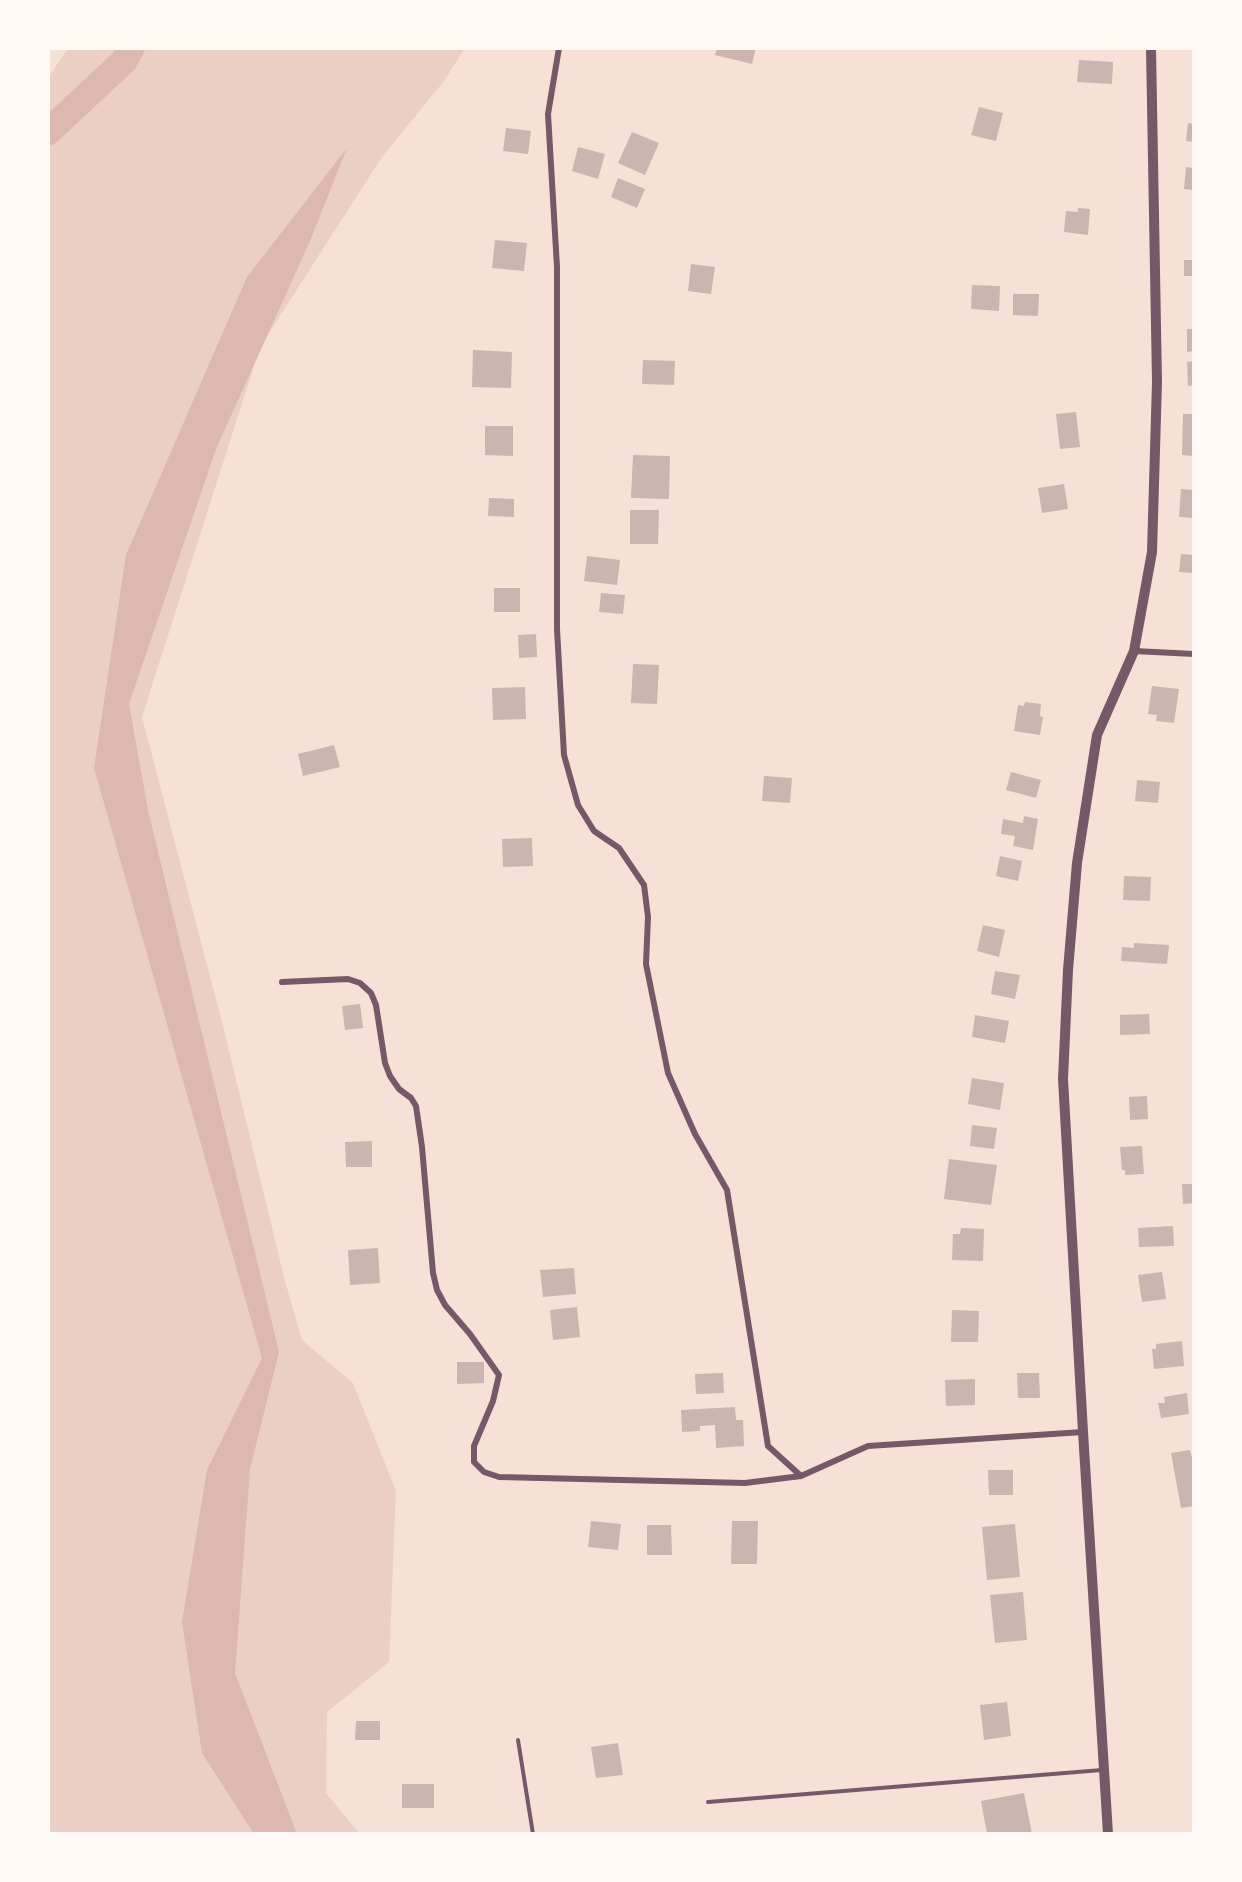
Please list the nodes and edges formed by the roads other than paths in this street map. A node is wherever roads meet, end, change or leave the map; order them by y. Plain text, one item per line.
1 (559, 48) edge
2 (1151, 48) edge
3 (1134, 651) junction
4 (1194, 654) edge
5 (282, 982) dead end
6 (1083, 1432) junction
7 (801, 1476) junction
8 (519, 1740) dead end
9 (1105, 1770) junction
10 (708, 1802) dead end
11 (533, 1834) edge
12 (1108, 1834) edge

1 - 7 street
2 - 3 street
3 - 4 street
3 - 6 street
5 - 7 street
6 - 7 street
6 - 9 street
8 - 11 lane
9 - 10 lane
9 - 12 street

